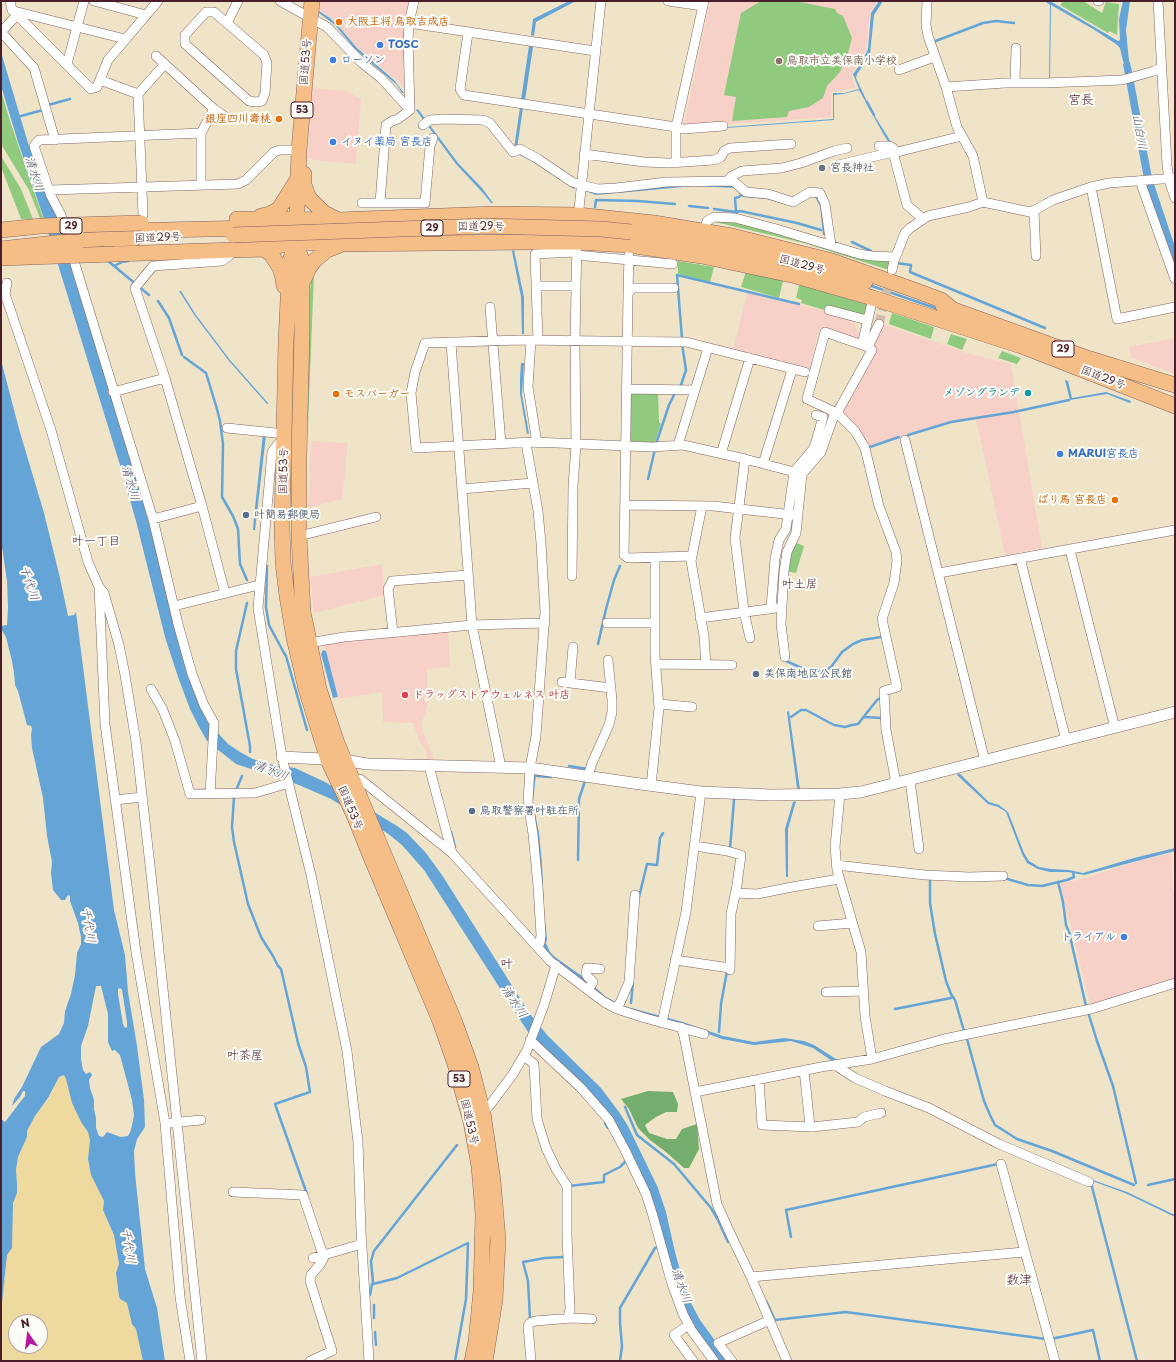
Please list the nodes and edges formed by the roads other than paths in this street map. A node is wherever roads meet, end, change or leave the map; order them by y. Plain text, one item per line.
1 (84, 1) edge
2 (94, 1) edge
3 (158, 1) edge
4 (238, 1) edge
5 (280, 1) edge
6 (312, 1) edge
7 (414, 1) edge
8 (601, 1) edge
9 (668, 1) edge
10 (927, 1) edge
11 (1158, 1) edge
12 (703, 4) edge
13 (13, 9) edge
14 (146, 15) junction
15 (310, 18) junction
16 (227, 23) junction
17 (409, 23) junction
18 (78, 26) junction
19 (468, 32) junction
20 (2, 34) edge
21 (125, 39) junction
22 (1016, 48) dead end
23 (595, 51) junction
24 (156, 56) dead end
25 (934, 57) junction
26 (67, 64) junction
27 (165, 64) junction
28 (1161, 68) junction
29 (899, 70) dead end
30 (100, 80) junction
31 (1015, 83) junction
32 (946, 87) junction
33 (138, 94) junction
34 (214, 109) junction
35 (410, 110) junction
36 (302, 113) junction
37 (588, 114) junction
38 (227, 118) dead end
39 (423, 125) dead end
40 (723, 126) dead end
41 (676, 127) junction
42 (201, 133) junction
43 (139, 136) junction
44 (962, 136) junction
45 (433, 138) dead end
46 (55, 140) junction
47 (791, 144) dead end
48 (880, 146) dead end
49 (847, 148) dead end
50 (299, 150) junction
51 (895, 153) junction
52 (584, 154) junction
53 (676, 163) junction
54 (834, 166) dead end
55 (1172, 179) edge
56 (297, 180) junction
57 (727, 181) junction
58 (1140, 181) junction
59 (581, 185) junction
60 (201, 186) junction
61 (1091, 187) junction
62 (141, 188) junction
63 (50, 190) junction
64 (1175, 198) edge
65 (983, 202) junction
66 (362, 203) dead end
67 (380, 203) junction
68 (712, 209) dead end
69 (1034, 211) junction
70 (578, 215) junction
71 (142, 219) junction
72 (250, 219) junction
73 (297, 219) junction
74 (923, 219) junction
75 (338, 220) junction
76 (708, 225) junction
77 (82, 236) junction
78 (3, 239) edge
79 (296, 242) junction
80 (343, 244) junction
81 (830, 245) junction
82 (852, 245) dead end
83 (630, 246) junction
84 (264, 249) junction
85 (229, 250) junction
86 (576, 250) junction
87 (862, 254) junction
88 (1036, 256) dead end
89 (895, 257) junction
90 (1, 258) edge
91 (673, 264) dead end
92 (892, 270) tunnel mouth
93 (852, 279) junction
94 (1175, 279) edge
95 (302, 282) junction
96 (7, 283) dead end
97 (536, 286) junction
98 (576, 286) junction
99 (674, 288) dead end
100 (628, 294) junction
101 (873, 298) junction
102 (490, 307) dead end
103 (1175, 307) edge
104 (952, 309) junction
105 (829, 310) dead end
106 (867, 320) junction
107 (879, 324) tunnel mouth
108 (535, 340) junction
109 (286, 341) junction
110 (493, 341) junction
111 (575, 341) junction
112 (626, 341) junction
113 (451, 343) junction
114 (1018, 345) junction
115 (865, 346) junction
116 (708, 348) junction
117 (750, 358) junction
118 (792, 370) junction
119 (805, 372) dead end
120 (165, 378) junction
121 (1175, 385) edge
122 (626, 389) junction
123 (695, 390) junction
124 (113, 392) junction
125 (1175, 406) edge
126 (837, 413) junction
127 (816, 415) dead end
128 (227, 428) dead end
129 (285, 438) junction
130 (905, 440) dead end
131 (537, 442) junction
132 (526, 443) junction
133 (501, 444) junction
134 (459, 445) junction
135 (576, 445) junction
136 (678, 445) junction
137 (625, 446) junction
138 (721, 454) junction
139 (745, 459) junction
140 (763, 464) junction
141 (798, 473) junction
142 (533, 483) junction
143 (462, 489) junction
144 (625, 505) junction
145 (202, 506) junction
146 (702, 506) junction
147 (739, 509) junction
148 (787, 515) junction
149 (798, 516) junction
150 (376, 517) dead end
151 (153, 519) junction
152 (1175, 530) edge
153 (299, 536) junction
154 (1070, 550) junction
155 (692, 556) junction
156 (655, 558) junction
157 (1020, 558) junction
158 (939, 572) junction
159 (468, 575) junction
160 (572, 576) dead end
161 (259, 585) junction
162 (99, 587) junction
163 (225, 593) junction
164 (174, 606) junction
165 (782, 607) junction
166 (771, 608) junction
167 (744, 611) junction
168 (700, 618) junction
169 (545, 623) junction
170 (607, 623) dead end
171 (655, 623) junction
172 (472, 625) junction
173 (393, 632) junction
174 (750, 638) dead end
175 (309, 643) junction
176 (573, 647) dead end
177 (785, 657) dead end
178 (608, 660) dead end
179 (656, 664) junction
180 (706, 665) junction
181 (732, 665) dead end
182 (611, 688) junction
183 (151, 689) dead end
184 (659, 704) junction
185 (692, 707) dead end
186 (1175, 712) edge
187 (1115, 728) junction
188 (1066, 740) junction
189 (282, 757) junction
190 (328, 760) junction
191 (344, 760) junction
192 (985, 761) junction
193 (429, 766) junction
194 (501, 767) junction
195 (530, 768) junction
196 (588, 776) junction
197 (360, 779) dead end
198 (910, 780) junction
199 (288, 783) junction
200 (896, 783) junction
201 (651, 786) junction
202 (701, 792) junction
203 (210, 794) junction
204 (840, 794) junction
205 (142, 798) junction
206 (115, 800) junction
207 (358, 809) junction
208 (695, 846) junction
209 (919, 848) dead end
210 (452, 853) junction
211 (836, 865) junction
212 (1003, 876) dead end
213 (839, 879) junction
214 (735, 893) junction
215 (635, 895) dead end
216 (852, 923) junction
217 (818, 926) dead end
218 (538, 946) junction
219 (676, 960) junction
220 (556, 965) junction
221 (600, 969) dead end
222 (1175, 983) edge
223 (588, 990) junction
224 (863, 991) junction
225 (826, 992) dead end
226 (616, 1008) junction
227 (662, 1023) junction
228 (681, 1028) junction
229 (704, 1034) dead end
230 (530, 1040) junction
231 (524, 1056) junction
232 (872, 1059) junction
233 (835, 1065) junction
234 (804, 1070) junction
235 (759, 1079) junction
236 (695, 1092) junction
237 (483, 1113) junction
238 (881, 1113) dead end
239 (202, 1120) dead end
240 (176, 1122) junction
241 (471, 1122) junction
242 (164, 1123) junction
243 (810, 1126) junction
244 (1001, 1164) dead end
245 (1090, 1182) dead end
246 (233, 1192) dead end
247 (362, 1244) junction
248 (1024, 1252) junction
249 (324, 1255) junction
250 (314, 1258) dead end
251 (752, 1277) junction
252 (568, 1318) junction
253 (592, 1319) dead end
254 (770, 1320) junction
255 (690, 1327) junction
256 (190, 1361) edge
257 (202, 1361) edge
258 (310, 1361) edge
259 (369, 1361) edge
260 (472, 1361) edge
261 (486, 1361) edge
262 (531, 1361) edge
263 (693, 1361) edge
264 (714, 1361) edge
265 (732, 1361) edge
266 (787, 1361) edge
267 (1055, 1361) edge

1 - 18 street
2 - 14 street
3 - 14 street
4 - 16 street
5 - 15 street
6 - 15 highway, 国道53号 / 53
7 - 17 street
8 - 23 street
9 - 12 street
10 - 25 street
11 - 28 street
12 - 41 street
13 - 18 street
13 - 20 street
13 - 26 street
14 - 21 street
15 - 35 street
15 - 36 highway, 国道53号 / 53
16 - 16 street
17 - 19 street
17 - 35 street
18 - 21 street
18 - 26 street
19 - 23 street
19 - 37 street
20 - 46 street
21 - 30 street
22 - 31 street
23 - 37 street
24 - 27 street
25 - 29 street
25 - 32 street
26 - 30 street
27 - 33 street
27 - 34 street
28 - 31 street
28 - 55 street
30 - 33 street
31 - 32 street
32 - 44 street
33 - 43 street
34 - 38 street
34 - 42 street
35 - 67 street
36 - 50 highway, 国道53号 / 53
36 - 75 highway
37 - 41 street
37 - 52 street
39 - 59 street
40 - 41 street
41 - 53 street
42 - 43 street
42 - 60 street
43 - 46 street
43 - 62 street
44 - 51 street
44 - 65 street
45 - 67 street
46 - 63 street
47 - 53 street
48 - 51 street
49 - 57 street
50 - 56 highway, 国道53号 / 53
50 - 60 street
51 - 54 street
51 - 74 street
52 - 53 street
52 - 59 street
55 - 58 street
55 - 64 street
56 - 72 highway
56 - 73 highway, 国道53号 / 53
57 - 59 street
57 - 81 street
58 - 61 street
58 - 94 street
59 - 70 street
60 - 62 street
61 - 69 street
61 - 103 street
62 - 63 street
62 - 71 street
63 - 124 street
65 - 69 street
65 - 74 street
66 - 67 street
68 - 76 street
69 - 88 street
70 - 75 highway
70 - 76 highway
70 - 86 street
71 - 72 highway, 29
71 - 78 highway, 29, bridge
72 - 73 highway, 29
73 - 75 highway
73 - 79 highway, 国道53号 / 53
74 - 89 street
76 - 81 street
76 - 104 highway
77 - 78 highway, 国道29号 / 29, bridge
77 - 79 highway, 29
77 - 83 highway, 国道29号 / 29, bridge
79 - 80 highway
79 - 84 highway
79 - 95 highway, 国道53号 / 53
79 - 109 highway, 国道53号 / 53
80 - 86 highway
80 - 95 highway
81 - 87 street
82 - 87 street
83 - 86 highway
83 - 91 street
83 - 93 highway, 国道29号 / 29
83 - 100 street
83 - 101 highway
84 - 85 highway
84 - 109 highway
85 - 90 highway, bridge
85 - 120 street
86 - 97 street
86 - 98 street
87 - 89 street
89 - 92 street
93 - 104 highway, 国道29号 / 29
93 - 114 highway, 国道29号 / 29
95 - 153 highway, 国道53号 / 53
96 - 162 street
97 - 98 street
97 - 108 street
98 - 111 street
99 - 100 street
100 - 112 street
101 - 106 street
101 - 114 highway
102 - 110 street
104 - 121 highway, 国道29号 / 29
105 - 106 street
106 - 115 street
107 - 115 street
108 - 110 street
108 - 111 street
108 - 131 street
109 - 129 highway, 国道53号 / 53
110 - 113 street
110 - 133 street
111 - 112 street
111 - 135 street
112 - 116 street
112 - 122 street
113 - 134 street
113 - 134 street
114 - 125 highway, 国道29号 / 29
115 - 126 street
115 - 126 street
116 - 117 street
116 - 123 street
117 - 118 street
117 - 138 street
118 - 119 street
118 - 140 street
120 - 124 street
120 - 145 street
122 - 123 street
122 - 137 street
123 - 136 street
124 - 151 street
126 - 141 street
126 - 200 street
127 - 141 street
128 - 129 street
129 - 161 street
129 - 190 highway, 国道53号 / 53
130 - 158 street
131 - 132 street
131 - 135 street
132 - 133 street
132 - 142 street
133 - 134 street
134 - 143 street
135 - 137 street
135 - 160 street
136 - 137 street
136 - 138 street
137 - 144 street
138 - 139 street
139 - 140 street
139 - 147 street
140 - 141 street
141 - 148 street
141 - 149 street
142 - 143 street
142 - 169 street
143 - 159 street
144 - 146 street
144 - 156 street
145 - 151 street
145 - 163 street
146 - 147 street
146 - 155 street
147 - 148 street
147 - 167 street
148 - 149 street
148 - 166 street
149 - 165 street
150 - 153 street
151 - 164 street
152 - 154 street
153 - 175 highway, 国道53号 / 53
154 - 157 street
154 - 187 street
155 - 156 street
155 - 168 street
156 - 171 street
157 - 158 street
157 - 188 street
158 - 192 street
159 - 172 street
159 - 173 street
161 - 163 street
161 - 189 street
162 - 205 street
162 - 206 street
163 - 164 street
164 - 203 street
165 - 166 street
165 - 177 street
166 - 167 street
167 - 168 street
167 - 174 street
168 - 180 street
169 - 172 street
169 - 195 street
170 - 171 street
171 - 179 street
172 - 173 street
172 - 194 street
173 - 175 street
175 - 191 highway, 国道53号 / 53
176 - 182 street
178 - 182 street
179 - 180 street
179 - 184 street
180 - 181 street
182 - 196 street
183 - 203 street
184 - 185 street
184 - 201 street
186 - 187 street
187 - 188 street
188 - 192 street
189 - 190 street
189 - 199 street
190 - 191 street
190 - 207 highway, 国道53号 / 53
191 - 193 street
191 - 207 highway, 国道53号 / 53
192 - 198 street
193 - 194 street
193 - 210 street
194 - 195 street
195 - 196 street
195 - 218 street
196 - 201 street
197 - 210 street
198 - 200 street
198 - 209 street
199 - 203 street
199 - 247 street
200 - 204 street
201 - 202 street
202 - 204 street
202 - 208 street
204 - 211 street
205 - 206 street
205 - 240 street
206 - 242 street
207 - 237 highway, 国道53号 / 53
207 - 241 highway, 国道53号 / 53
208 - 214 street
208 - 219 street
210 - 218 street
211 - 212 street
211 - 213 street
213 - 214 street
213 - 216 street
214 - 219 street
215 - 226 street
216 - 217 street
216 - 224 street
218 - 220 street
219 - 227 street
220 - 223 street
220 - 230 street
221 - 223 street
222 - 232 street
223 - 226 street
224 - 225 street
224 - 232 street
226 - 227 street
227 - 228 street
228 - 229 street
228 - 236 street
230 - 231 street
230 - 255 street
231 - 237 street
231 - 252 street
232 - 233 street
233 - 234 street
233 - 245 street
234 - 235 street
234 - 243 street
235 - 236 street
235 - 243 street
236 - 251 street
237 - 241 street
237 - 261 highway, 国道53号 / 53
238 - 243 street
239 - 240 street
240 - 242 street
240 - 257 street
241 - 260 highway, 国道53号 / 53
242 - 256 street
244 - 248 street
246 - 249 street
247 - 249 street
247 - 259 street
248 - 251 street
248 - 267 street
249 - 250 street
249 - 258 street
251 - 254 street
252 - 253 street
252 - 262 street
254 - 265 street
254 - 266 street
255 - 263 street
255 - 264 street

